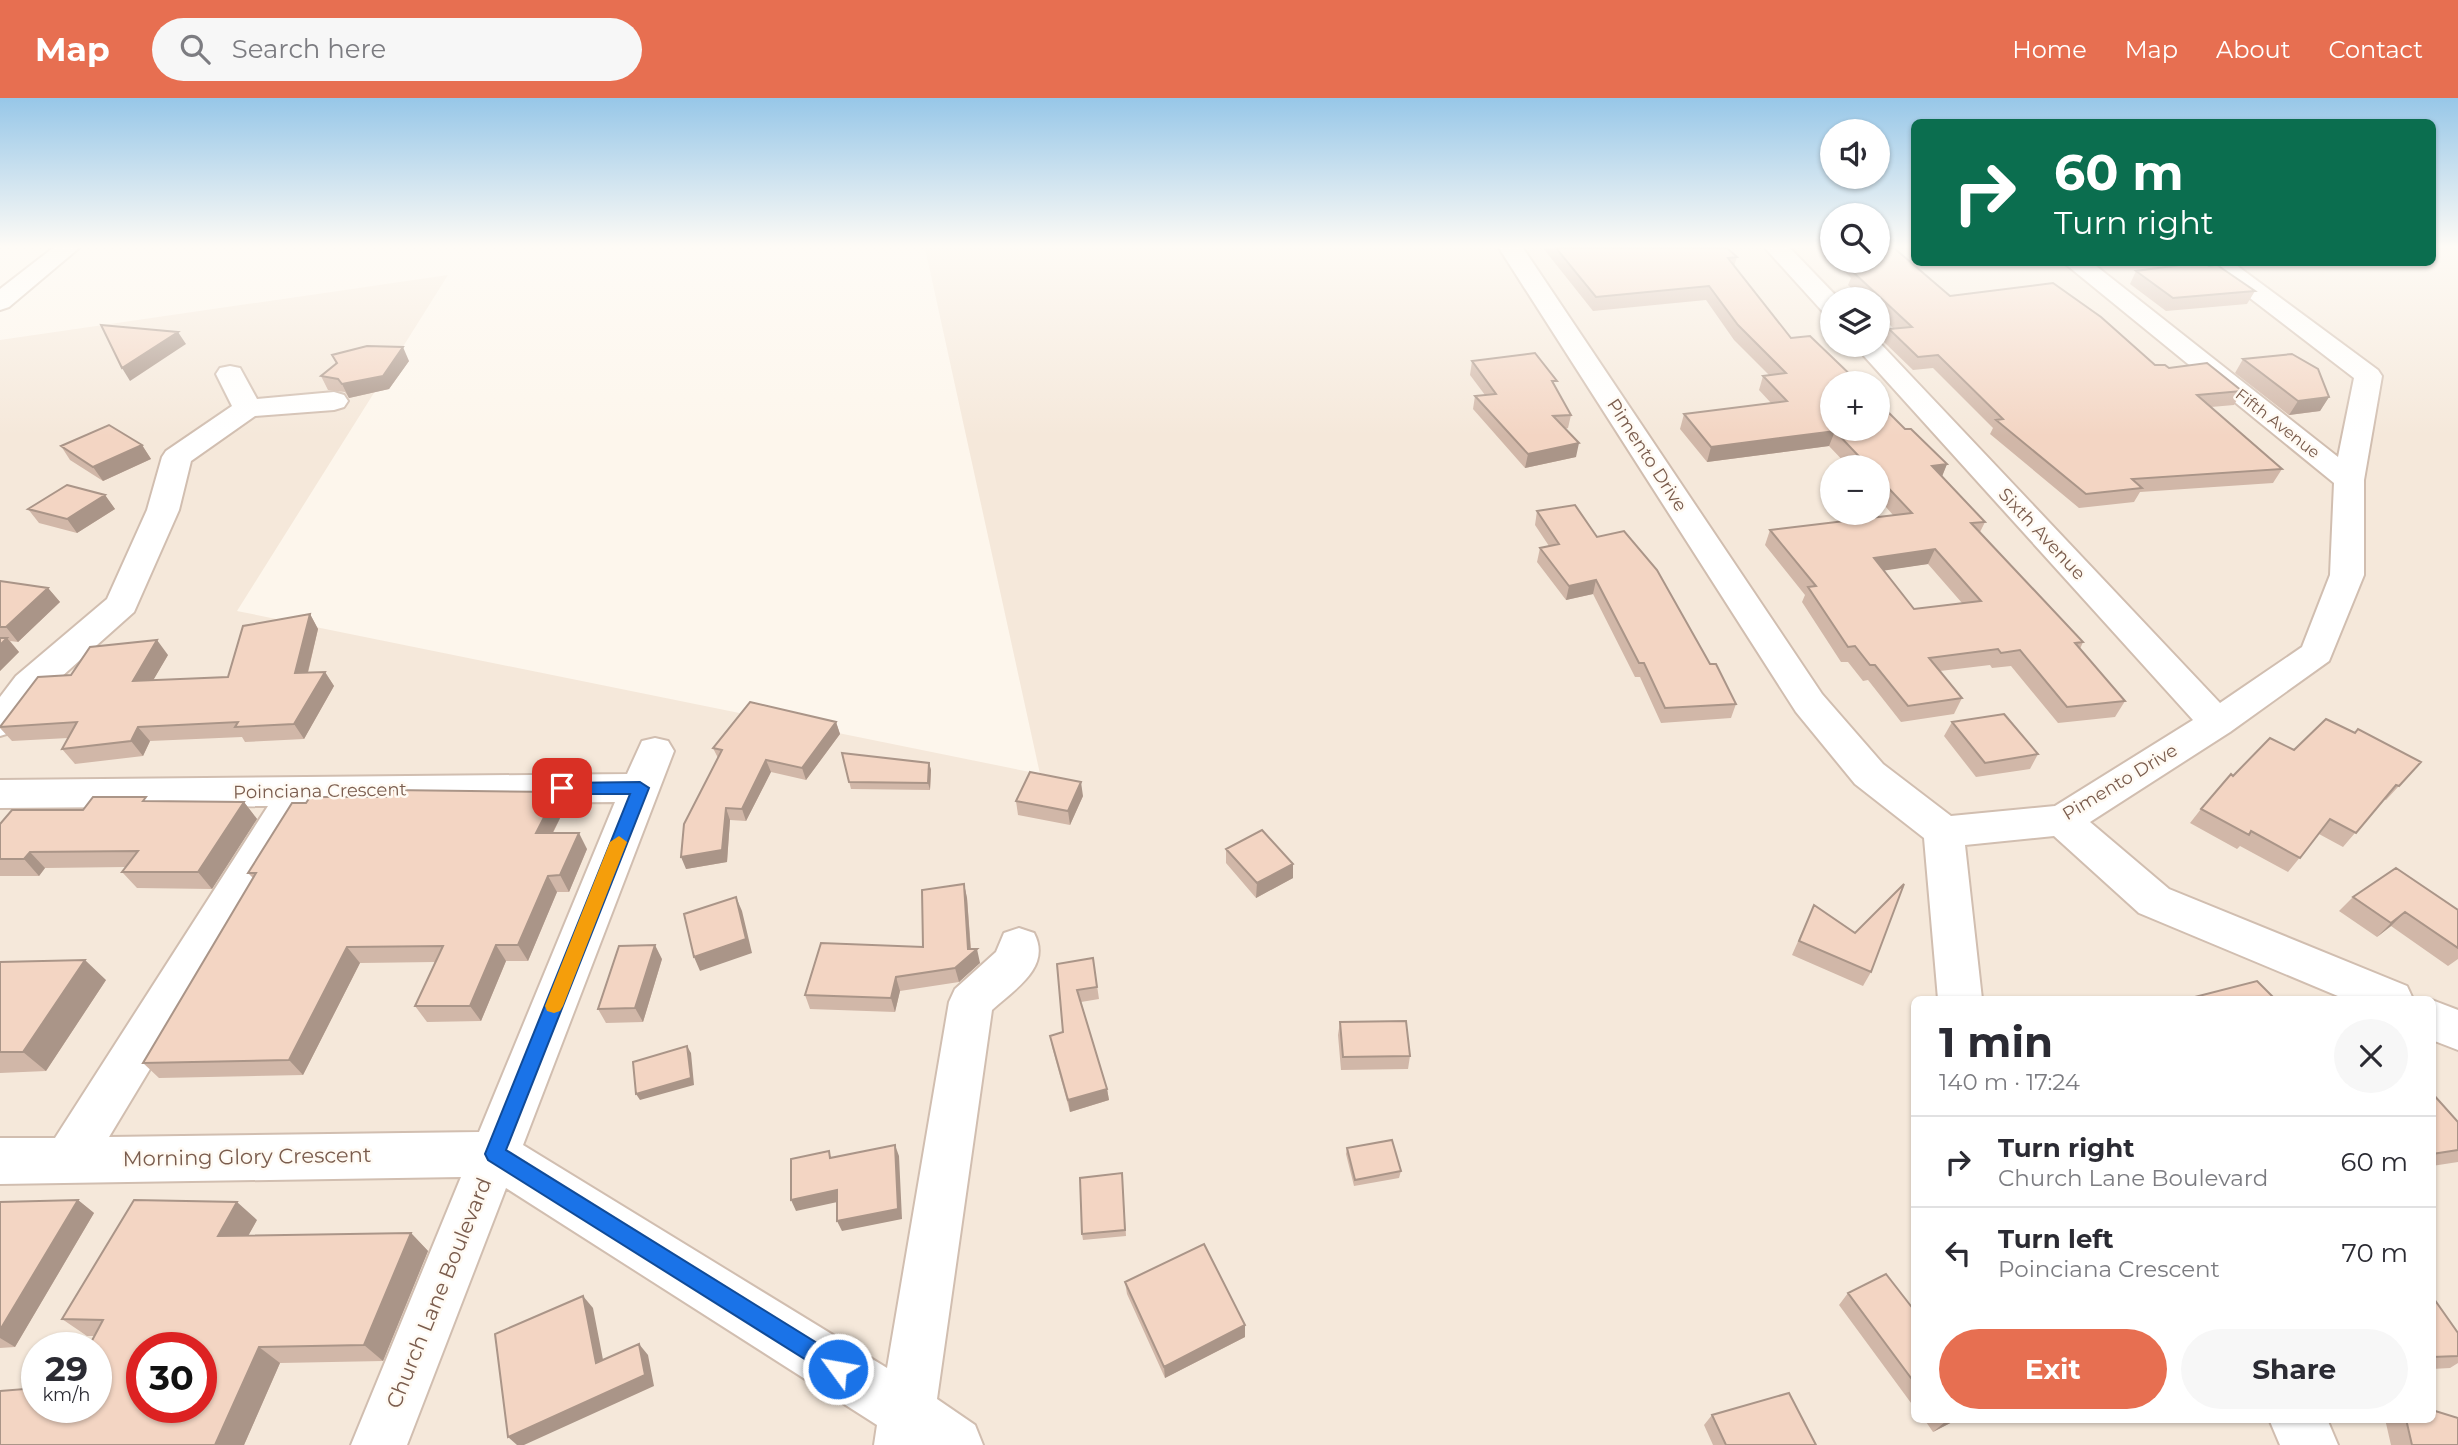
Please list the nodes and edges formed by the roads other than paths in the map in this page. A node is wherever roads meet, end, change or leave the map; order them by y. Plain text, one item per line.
1 (1553, 311) edge
2 (2136, 311) edge
3 (2281, 311) edge
4 (1878, 357) edge
5 (230, 374) dead end
6 (334, 401) dead end
7 (248, 408) junction
8 (2349, 480) junction
9 (0, 723) edge
10 (2217, 723) junction
11 (648, 769) joint
12 (298, 791) junction
13 (0, 794) edge
14 (2063, 820) junction
15 (1944, 832) junction
16 (1019, 944) dead end
17 (1960, 996) edge
18 (2384, 996) edge
19 (2436, 1021) edge
20 (2458, 1031) edge
21 (495, 1154) junction
22 (68, 1160) junction
23 (0, 1161) edge
24 (2299, 1423) edge
25 (904, 1428) edge
26 (379, 1445) edge
27 (955, 1445) edge
28 (2310, 1445) edge

1 - 15 street, Pimento Drive
2 - 8 street, Fifth Avenue
3 - 8 street, Pimento Drive
4 - 10 street, Sixth Avenue
5 - 7 street
6 - 7 street
7 - 9 street
8 - 10 street, Pimento Drive
10 - 14 street, Pimento Drive
11 - 12 street, Poinciana Crescent
11 - 21 street, Church Lane Boulevard
12 - 13 street, Poinciana Crescent
12 - 22 street
14 - 15 street, Pimento Drive
14 - 18 street
15 - 17 street
16 - 25 street
19 - 20 street
21 - 22 street, Morning Glory Crescent
21 - 25 street
21 - 26 street, Church Lane Boulevard
22 - 23 street, Morning Glory Crescent
24 - 28 street
25 - 27 street

